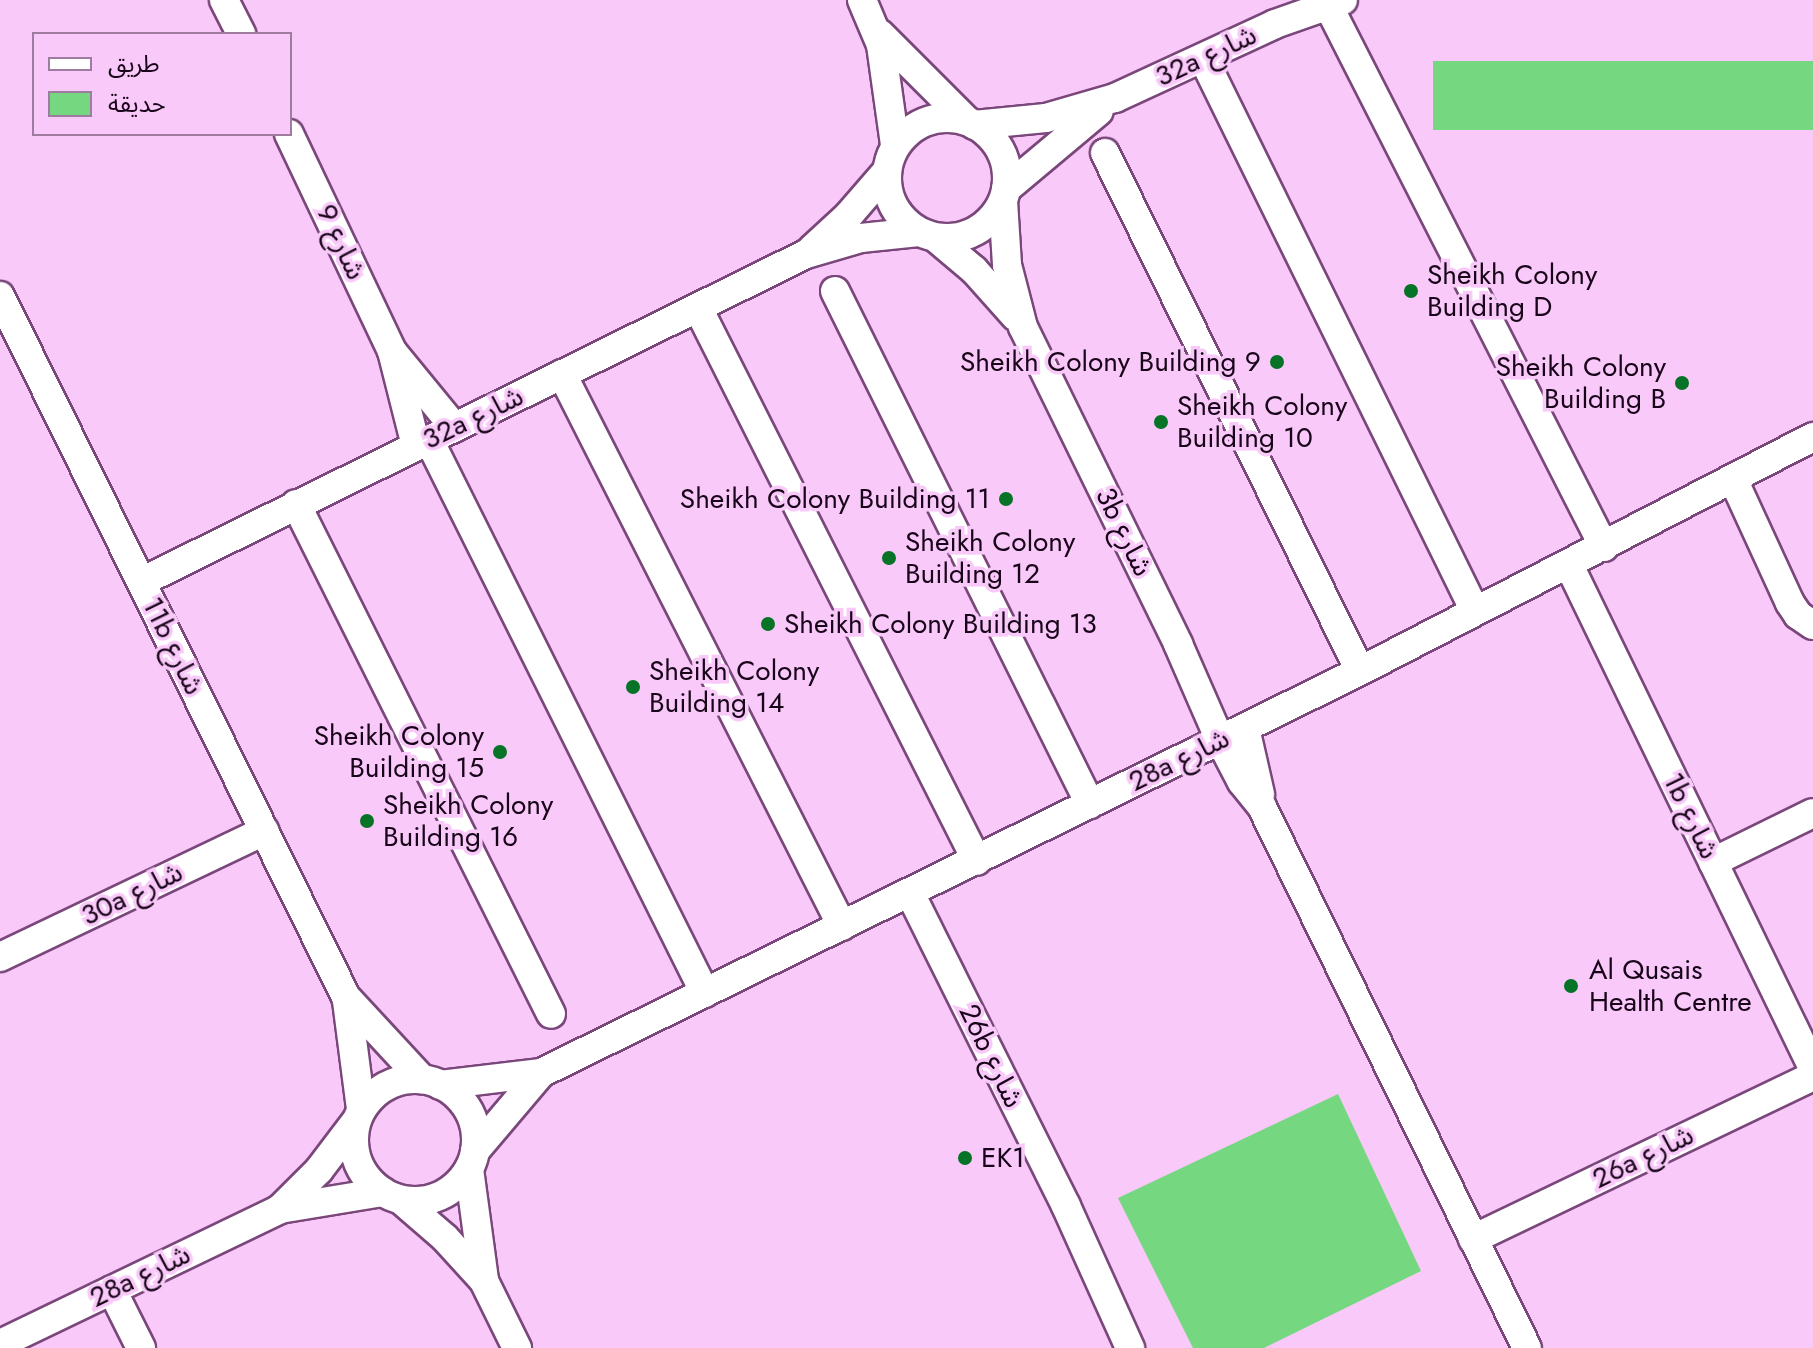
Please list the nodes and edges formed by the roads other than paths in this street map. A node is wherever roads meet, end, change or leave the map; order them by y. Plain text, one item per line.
1 (862, 0) edge
2 (226, 2) edge
3 (1336, 4) edge
4 (1269, 12) edge
5 (877, 30) junction
6 (240, 32) edge
7 (1203, 58) junction
8 (1115, 98) junction
9 (970, 123) junction
10 (290, 136) edge
11 (895, 145) junction
12 (1105, 153) dead end
13 (886, 172) junction
14 (1004, 195) junction
15 (928, 235) junction
16 (806, 254) junction
17 (835, 291) dead end
18 (0, 296) edge
19 (698, 308) junction
20 (1023, 327) junction
21 (392, 351) junction
22 (562, 374) junction
23 (455, 428) junction
24 (1813, 437) edge
25 (422, 443) junction
26 (1733, 479) junction
27 (296, 504) junction
28 (1604, 547) junction
29 (1569, 565) junction
30 (141, 582) junction
31 (1475, 611) junction
32 (1813, 625) edge
33 (1360, 671) junction
34 (1232, 734) junction
35 (1090, 804) junction
36 (1813, 813) edge
37 (264, 831) junction
38 (977, 861) junction
39 (1713, 862) junction
40 (911, 895) junction
41 (842, 926) junction
42 (0, 957) edge
43 (705, 993) junction
44 (346, 997) junction
45 (551, 1014) dead end
46 (1813, 1068) edge
47 (541, 1073) junction
48 (1813, 1076) edge
49 (431, 1082) junction
50 (359, 1115) junction
51 (472, 1160) junction
52 (392, 1196) junction
53 (280, 1209) junction
54 (1473, 1239) junction
55 (484, 1281) junction
56 (112, 1290) junction
57 (0, 1344) edge
58 (141, 1348) edge
59 (517, 1348) edge
60 (1130, 1348) edge
61 (1527, 1348) edge

1 - 5 street
2 - 6 street
3 - 4 street, 32a شارع
3 - 28 street
4 - 7 street, 32a شارع
5 - 9 street
5 - 11 street
7 - 8 street, 32a شارع
7 - 31 street
8 - 9 street, 32a شارع
8 - 14 street, 32a شارع
9 - 11 street
9 - 14 street
10 - 21 street, شارع 9
11 - 13 street
12 - 33 street
13 - 15 street
13 - 16 street, 32a شارع
14 - 15 street
14 - 20 street, 3b شارع
15 - 16 street, 32a شارع
15 - 20 street, 3b شارع
16 - 19 street, 32a شارع
17 - 35 street
18 - 30 street, 11b شارع
19 - 22 street, 32a شارع
19 - 38 street
20 - 34 street, 3b شارع
21 - 23 street, شارع 9
21 - 25 street, شارع 9
22 - 23 street, 32a شارع
22 - 41 street
23 - 25 street, 32a شارع
24 - 26 street, 28a شارع
25 - 27 street, 32a شارع
25 - 43 street, شارع 9
26 - 28 street, 28a شارع
26 - 32 street
27 - 30 street, 32a شارع
27 - 45 street
28 - 29 street, 28a شارع
29 - 31 street, 28a شارع
29 - 39 street, 1b شارع
30 - 37 street, 11b شارع
31 - 33 street, 28a شارع
33 - 34 street, 28a شارع
34 - 35 street, 28a شارع
34 - 54 street, 3b شارع
35 - 38 street, 28a شارع
36 - 39 street
37 - 42 street, 30a شارع
37 - 44 street, 11b شارع
38 - 40 street, 28a شارع
39 - 46 street, 1b شارع
40 - 41 street, 28a شارع
40 - 60 street, 26b شارع
41 - 43 street, 28a شارع
43 - 47 street, 28a شارع
44 - 49 street, 11b شارع
44 - 50 street, 11b شارع
47 - 49 street, 28a شارع
47 - 51 street, 28a شارع
48 - 54 street, 26a شارع
49 - 50 street
49 - 51 street
50 - 52 street
50 - 53 street, 28a شارع
51 - 52 street
51 - 55 street
52 - 53 street, 28a شارع
52 - 55 street
53 - 56 street, 28a شارع
54 - 61 street, 3b شارع
55 - 59 street
56 - 57 street, 28a شارع
56 - 58 street

